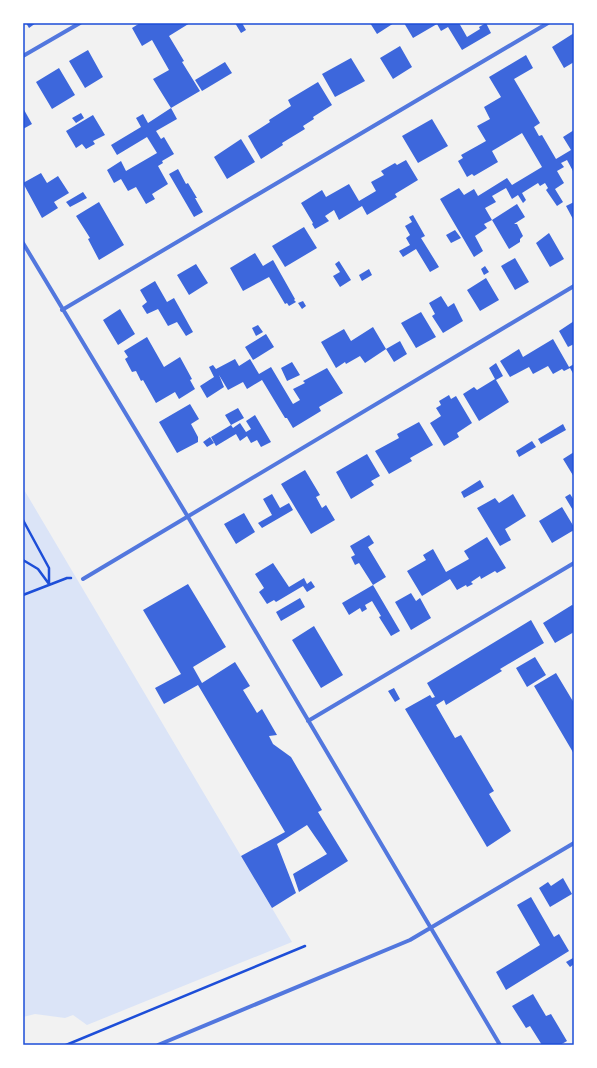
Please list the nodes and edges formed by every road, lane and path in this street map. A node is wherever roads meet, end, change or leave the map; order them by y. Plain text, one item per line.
1 (80, 23) edge
2 (548, 23) edge
3 (23, 56) edge
4 (23, 243) edge
5 (574, 286) edge
6 (62, 310) junction
7 (188, 517) junction
8 (23, 520) edge
9 (23, 560) edge
10 (574, 563) edge
11 (83, 579) joint
12 (49, 585) junction
13 (23, 595) edge
14 (308, 721) junction
15 (574, 843) edge
16 (430, 929) junction
17 (305, 946) dead end
18 (66, 1045) edge
19 (158, 1045) edge
20 (500, 1045) edge

1 - 3 street
2 - 6 street
4 - 6 street
5 - 7 street
6 - 7 street
7 - 11 street
7 - 14 street
8 - 12 path
9 - 12 path
10 - 14 street
11 - 12 path
12 - 13 path
14 - 16 street
15 - 16 street
16 - 19 street
16 - 20 street
17 - 18 path

